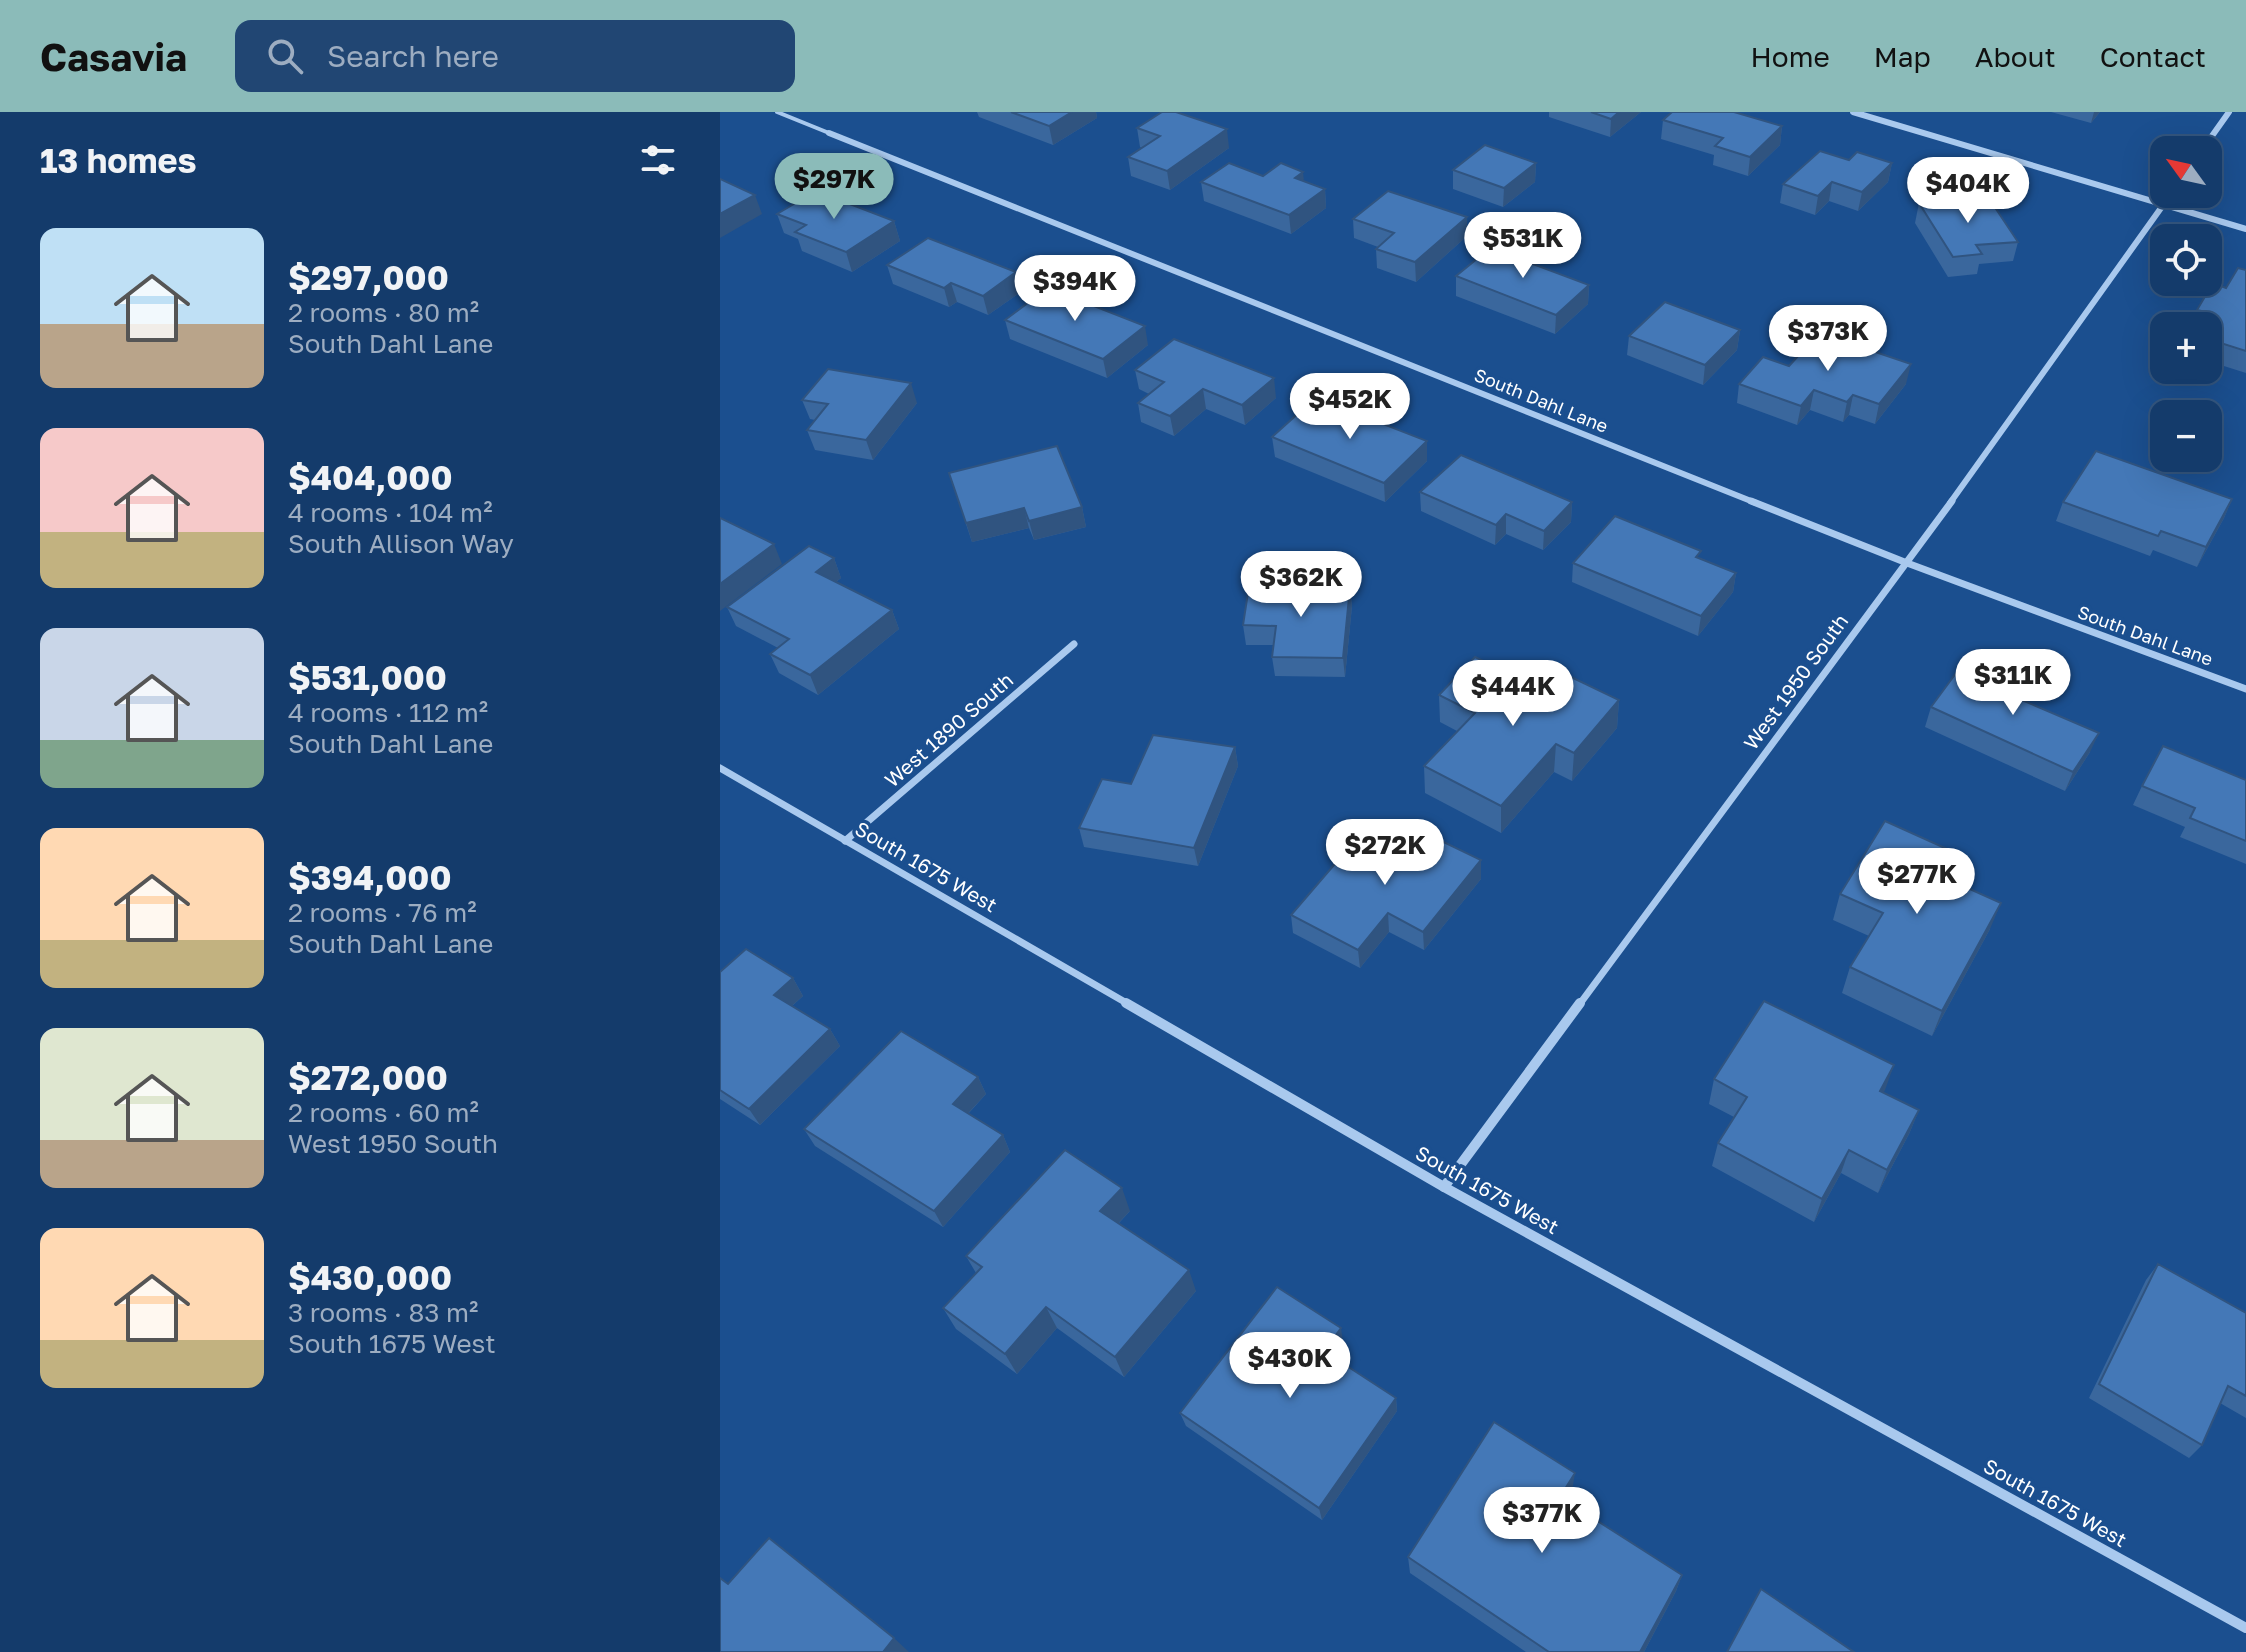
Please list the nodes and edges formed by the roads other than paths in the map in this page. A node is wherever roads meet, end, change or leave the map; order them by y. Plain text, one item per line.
1 (777, 112) edge
2 (1853, 112) edge
3 (2229, 112) edge
4 (829, 133) joint
5 (2212, 136) edge
6 (2150, 201) edge
7 (2161, 208) edge
8 (2173, 208) edge
9 (2246, 229) edge
10 (1907, 563) junction
11 (1074, 644) dead end
12 (2246, 689) edge
13 (720, 768) edge
14 (845, 841) junction
15 (1444, 1187) junction
16 (2246, 1628) edge

1 - 4 lane
2 - 6 street
3 - 5 street
4 - 10 street, South Dahl Lane
7 - 10 street, West 1950 South
8 - 9 street
10 - 12 street, South Dahl Lane
10 - 15 street, West 1950 South
11 - 14 street, West 1890 South
13 - 14 street, South 1675 West
14 - 15 street, South 1675 West
15 - 16 street, South 1675 West

